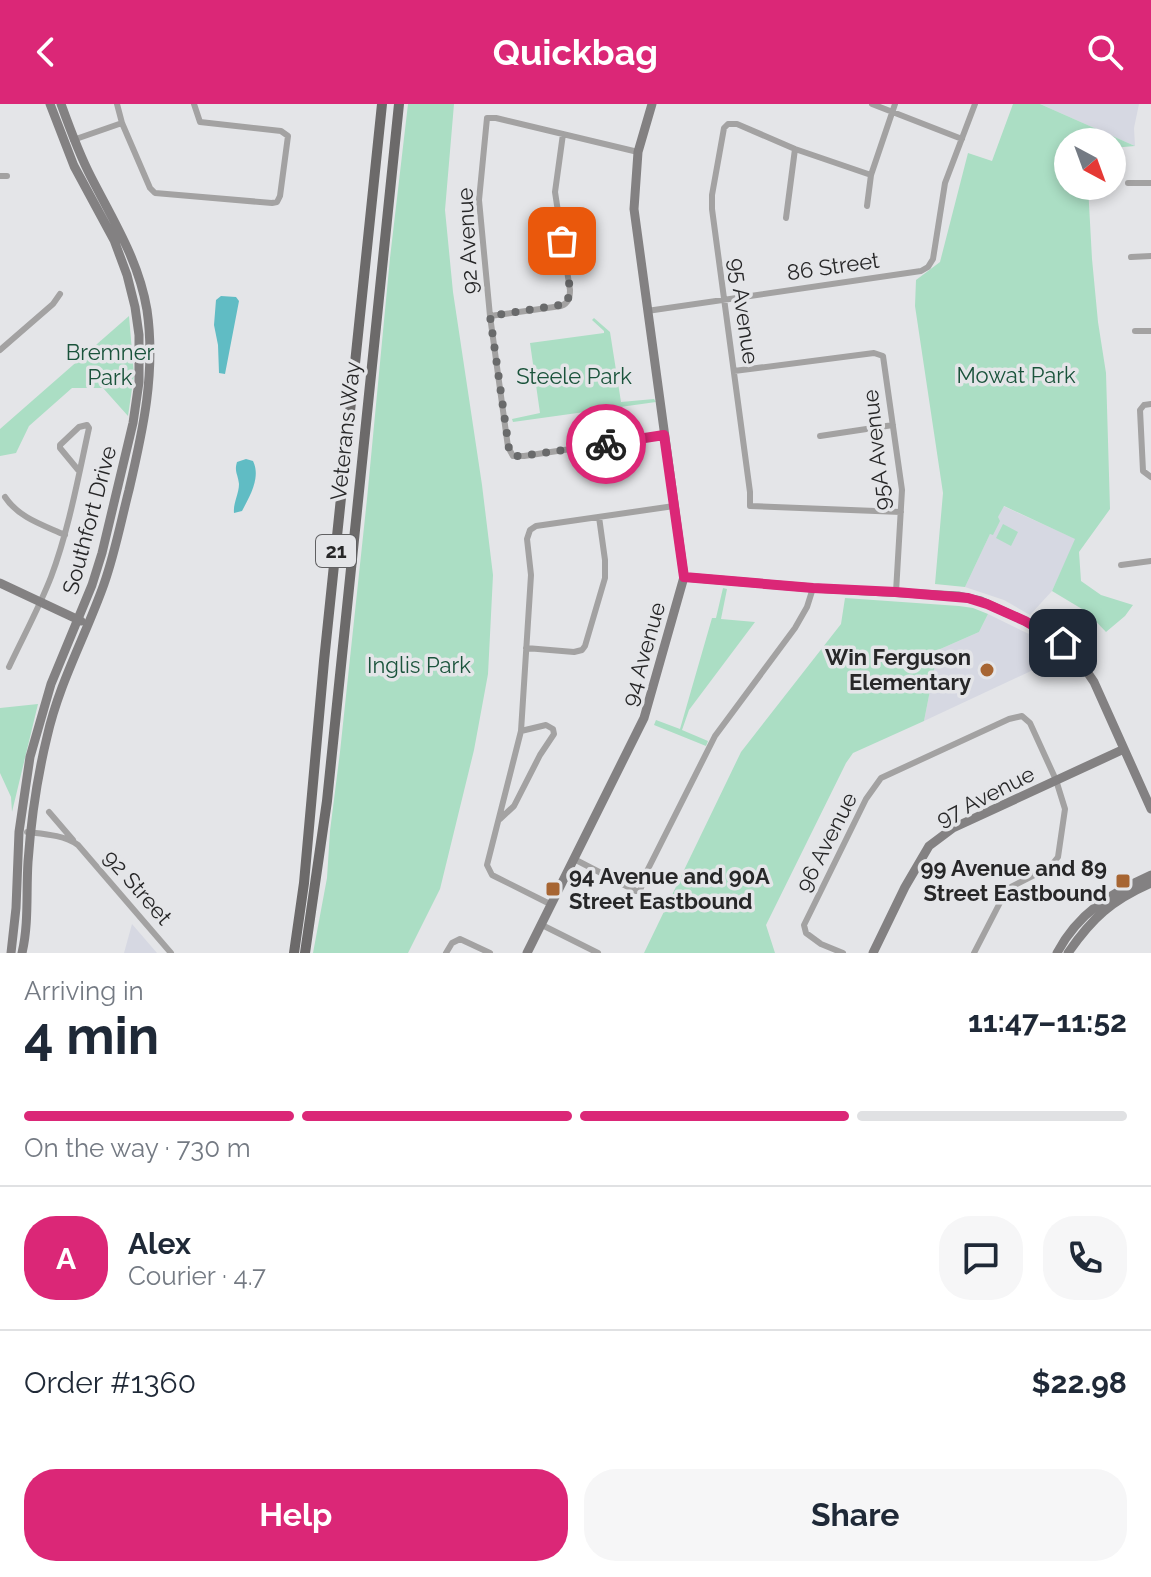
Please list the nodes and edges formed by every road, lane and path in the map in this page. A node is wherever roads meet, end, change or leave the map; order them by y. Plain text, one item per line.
1 (50, 104) edge
2 (61, 104) edge
3 (117, 104) edge
4 (194, 104) edge
5 (382, 104) edge
6 (399, 104) edge
7 (652, 104) edge
8 (872, 104) edge
9 (895, 104) edge
10 (975, 104) edge
11 (891, 112) junction
12 (122, 123) junction
13 (563, 134) junction
14 (962, 139) junction
15 (69, 142) junction
16 (795, 149) junction
17 (638, 152) junction
18 (871, 175) junction
19 (1128, 183) dead end
20 (1151, 183) edge
21 (867, 206) dead end
22 (786, 218) dead end
23 (1151, 256) edge
24 (1131, 257) dead end
25 (60, 294) dead end
26 (723, 300) junction
27 (647, 311) junction
28 (490, 316) junction
29 (1135, 331) dead end
30 (1151, 331) edge
31 (0, 350) edge
32 (734, 371) junction
33 (1147, 404) edge
34 (893, 425) junction
35 (664, 435) junction
36 (820, 436) dead end
37 (79, 471) junction
38 (1151, 477) edge
39 (5, 497) dead end
40 (674, 506) junction
41 (901, 512) junction
42 (599, 517) junction
43 (65, 535) junction
44 (1151, 561) edge
45 (1121, 565) dead end
46 (684, 577) junction
47 (0, 583) edge
48 (813, 588) junction
49 (896, 592) junction
50 (39, 603) junction
51 (80, 623) junction
52 (526, 648) junction
53 (9, 667) dead end
54 (521, 731) junction
55 (1124, 749) junction
56 (1056, 780) junction
57 (1148, 797) edge
58 (1151, 809) edge
59 (49, 812) dead end
60 (500, 819) junction
61 (25, 832) junction
62 (78, 845) junction
63 (574, 859) junction
64 (1151, 877) edge
65 (552, 905) junction
66 (542, 925) junction
67 (11, 953) edge
68 (22, 953) edge
69 (171, 953) edge
70 (294, 953) edge
71 (305, 953) edge
72 (446, 953) edge
73 (490, 953) edge
74 (527, 953) edge
75 (598, 953) edge
76 (843, 953) edge
77 (873, 953) edge
78 (974, 953) edge
79 (1057, 953) edge
80 (1068, 953) edge

1 - 15 street, Southfort Drive
2 - 15 street, Southfort Drive
3 - 12 street
4 - 12 street
5 - 70 main road, Veterans Way / 21
6 - 71 main road, Veterans Way / 21
7 - 17 street, 94 Avenue
8 - 11 street
9 - 11 street
10 - 14 street
11 - 14 street
11 - 18 street
12 - 15 street
13 - 17 street
13 - 28 street
13 - 28 street, 92 Avenue
14 - 26 street, 86 Street
15 - 51 street, Southfort Drive
16 - 18 street
16 - 22 street
16 - 26 street, 95 Avenue
17 - 27 street, 94 Avenue
18 - 21 street
19 - 20 street
23 - 24 street
25 - 31 street
26 - 27 street, 86 Street
26 - 32 street, 95 Avenue
27 - 35 street, 94 Avenue
28 - 35 street, 92 Avenue
29 - 30 street
32 - 34 street, 95A Avenue
32 - 41 street, 95 Avenue
33 - 38 street
34 - 36 street
34 - 41 street, 95A Avenue
35 - 40 street, 94 Avenue
37 - 37 street
37 - 43 street
39 - 43 street
40 - 42 street
40 - 46 street, 94 Avenue
41 - 49 street, 95A Avenue
42 - 52 street
42 - 52 street
43 - 50 street
44 - 45 street
46 - 48 street
46 - 63 street, 94 Avenue
47 - 50 street
48 - 49 street
48 - 63 street
49 - 55 street
50 - 51 street
50 - 53 street
51 - 61 street, Southfort Drive
52 - 54 street
54 - 60 street
54 - 60 street
55 - 56 street, 97 Avenue
55 - 57 street
56 - 76 street, 96 Avenue
56 - 77 street, 97 Avenue
56 - 78 street
57 - 58 street
59 - 62 street, 92 Street
60 - 65 street
61 - 62 street, 92 Street
61 - 67 street, Southfort Drive
61 - 68 street, Southfort Drive
62 - 69 street, 92 Street
63 - 65 street, 94 Avenue
64 - 79 street
64 - 80 street
65 - 66 street, 94 Avenue
66 - 74 street, 94 Avenue
66 - 75 street
72 - 73 street

